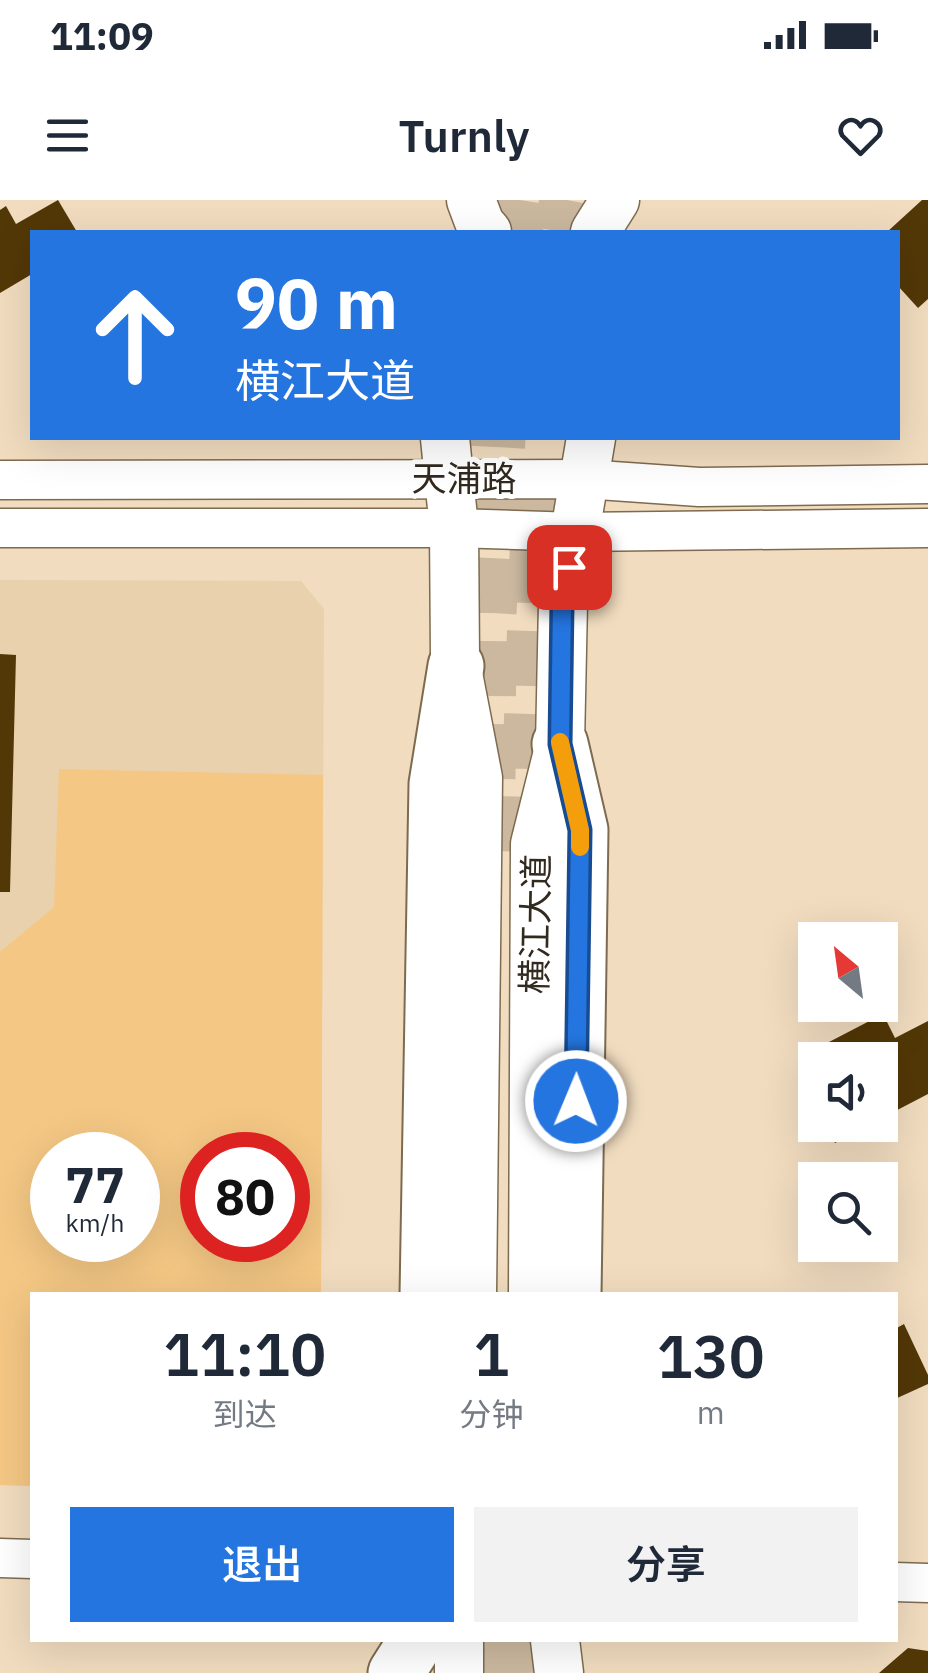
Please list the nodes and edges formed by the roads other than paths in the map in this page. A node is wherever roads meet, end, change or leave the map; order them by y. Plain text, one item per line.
1 (456, 200) edge
2 (472, 200) edge
3 (614, 200) edge
4 (630, 200) edge
5 (452, 230) edge
6 (485, 230) edge
7 (596, 230) edge
8 (624, 230) edge
9 (446, 458) edge
10 (588, 458) edge
11 (0, 480) edge
12 (928, 484) edge
13 (0, 528) edge
14 (454, 528) junction
15 (928, 528) edge
16 (576, 532) junction
17 (456, 666) junction
18 (560, 744) junction
19 (428, 1292) edge
20 (472, 1292) edge
21 (534, 1292) edge
22 (573, 1292) edge
23 (0, 1558) edge
24 (30, 1559) edge
25 (898, 1582) edge
26 (928, 1583) edge
27 (416, 1642) edge
28 (459, 1642) edge
29 (555, 1642) edge
30 (396, 1673) edge
31 (459, 1673) edge
32 (559, 1673) edge

1 - 5 main road
2 - 6 main road
3 - 7 main road
4 - 8 main road
9 - 10 street, 天浦路
9 - 11 street, 天浦路
9 - 14 main road, 横江大道
10 - 12 street, 天浦路
10 - 16 main road, 横江大道
13 - 14 street, 天浦路
14 - 16 street, 天浦路
14 - 17 main road, 横江大道
15 - 16 street, 天浦路
16 - 18 main road, 横江大道
17 - 19 highway
17 - 20 main road, 横江大道
18 - 21 main road, 横江大道
18 - 22 highway
23 - 24 street
25 - 26 street
27 - 30 highway
28 - 31 main road
29 - 32 main road

